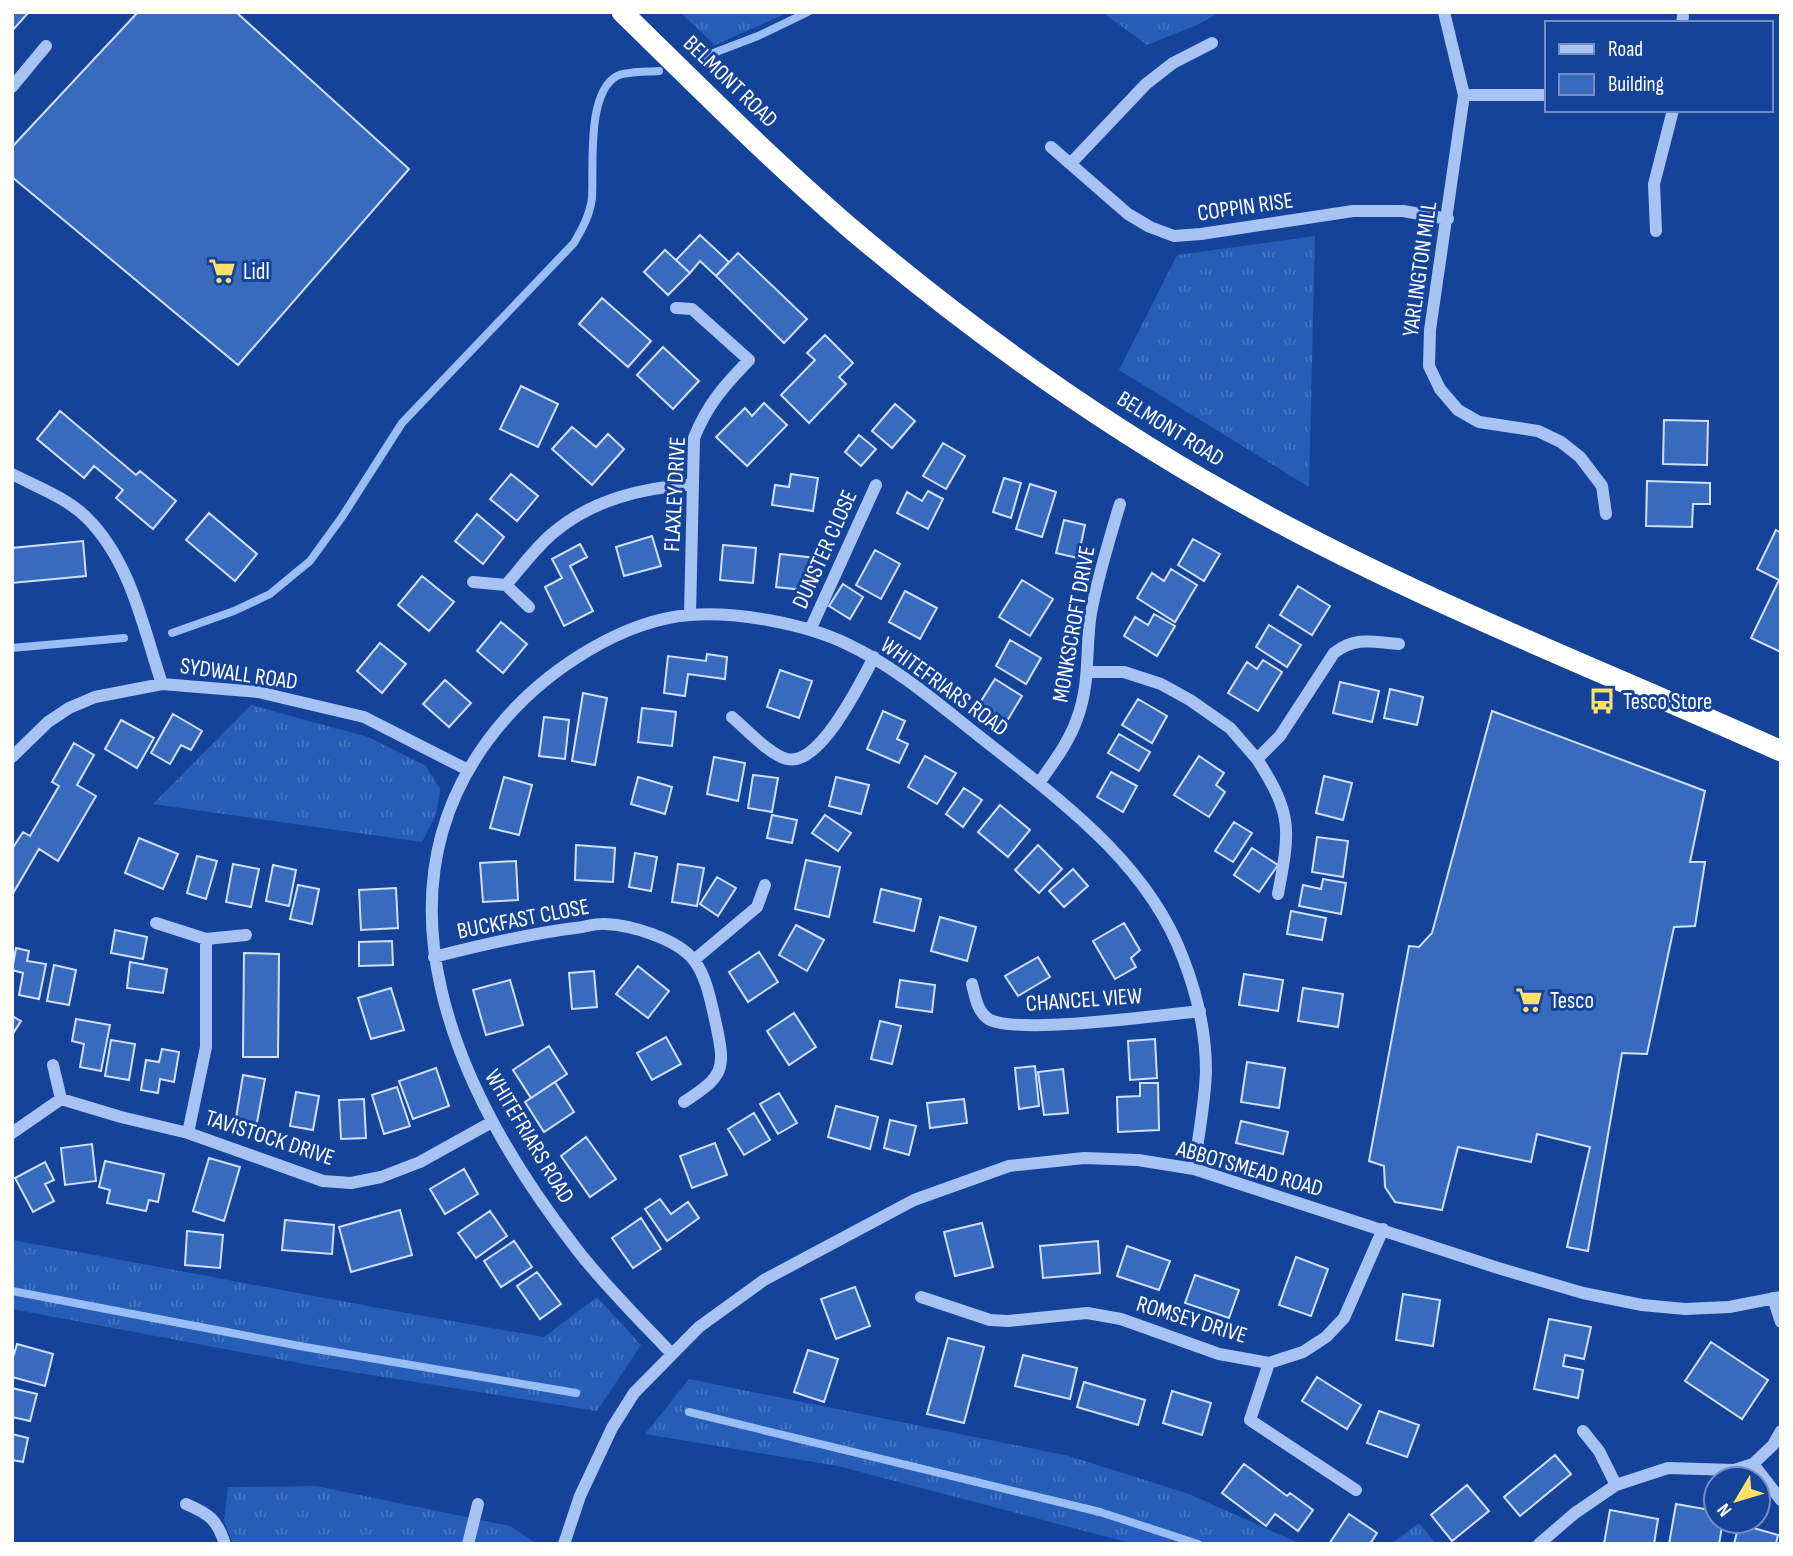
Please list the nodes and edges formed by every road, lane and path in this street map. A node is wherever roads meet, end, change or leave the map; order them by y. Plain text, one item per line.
1 (622, 12) edge
2 (1444, 12) edge
3 (1212, 43) dead end
4 (46, 46) dead end
5 (12, 87) edge
6 (1464, 95) junction
7 (1545, 95) edge
8 (1672, 112) edge
9 (1051, 147) dead end
10 (1071, 163) junction
11 (1448, 219) junction
12 (1656, 231) dead end
13 (676, 309) dead end
14 (12, 474) edge
15 (693, 484) junction
16 (876, 485) dead end
17 (1120, 504) dead end
18 (1606, 514) dead end
19 (473, 582) dead end
20 (506, 585) junction
21 (528, 607) dead end
22 (690, 614) junction
23 (810, 630) junction
24 (1399, 644) dead end
25 (874, 657) junction
26 (1089, 672) junction
27 (162, 684) junction
28 (732, 717) dead end
29 (1781, 751) edge
30 (12, 757) edge
31 (1257, 759) junction
32 (468, 770) junction
33 (1039, 783) junction
34 (765, 884) dead end
35 (1278, 894) dead end
36 (156, 923) dead end
37 (246, 935) dead end
38 (206, 939) junction
39 (434, 957) junction
40 (694, 960) junction
41 (972, 984) dead end
42 (1200, 1011) junction
43 (53, 1065) dead end
44 (61, 1100) junction
45 (684, 1102) dead end
46 (492, 1122) junction
47 (12, 1133) edge
48 (188, 1133) junction
49 (1195, 1169) junction
50 (1383, 1229) junction
51 (921, 1297) dead end
52 (1777, 1297) edge
53 (1781, 1322) edge
54 (671, 1353) junction
55 (1269, 1363) junction
56 (1583, 1431) dead end
57 (1781, 1431) edge
58 (1753, 1464) junction
59 (1616, 1485) junction
60 (1356, 1490) dead end
61 (1781, 1500) edge
62 (186, 1504) dead end
63 (478, 1504) dead end
64 (225, 1544) edge
65 (468, 1544) edge
66 (564, 1544) edge
67 (1539, 1544) edge

1 - 29 highway, BELMONT ROAD
2 - 6 street, YARLINGTON MILL
3 - 10 street
4 - 5 street
6 - 7 street
6 - 11 street, YARLINGTON MILL
8 - 12 street
9 - 10 street, COPPIN RISE
10 - 11 street, COPPIN RISE
11 - 18 street, YARLINGTON MILL
13 - 15 street, FLAXLEY DRIVE
14 - 27 street
15 - 20 street
15 - 22 street, FLAXLEY DRIVE
16 - 23 street, DUNSTER CLOSE
17 - 26 street, MONKSCROFT DRIVE
19 - 20 street
20 - 21 street
22 - 23 street, WHITEFRIARS ROAD
22 - 32 street, WHITEFRIARS ROAD
23 - 25 street, WHITEFRIARS ROAD
24 - 31 street
25 - 28 street
25 - 33 street, WHITEFRIARS ROAD
26 - 31 street
26 - 33 street, MONKSCROFT DRIVE
27 - 30 street, SYDWALL ROAD
27 - 32 street, SYDWALL ROAD
31 - 35 street
32 - 39 street, WHITEFRIARS ROAD
33 - 42 street, WHITEFRIARS ROAD
34 - 40 street
36 - 38 street
37 - 38 street
38 - 48 street
39 - 40 street, BUCKFAST CLOSE
39 - 46 street, WHITEFRIARS ROAD
40 - 45 street, BUCKFAST CLOSE
41 - 42 street, CHANCEL VIEW
42 - 49 street, WHITEFRIARS ROAD
43 - 44 street
44 - 47 street
44 - 48 street, TAVISTOCK DRIVE
46 - 48 street, TAVISTOCK DRIVE
46 - 54 street, WHITEFRIARS ROAD
49 - 50 street, ABBOTSMEAD ROAD
49 - 54 street, ABBOTSMEAD ROAD
50 - 52 street, ABBOTSMEAD ROAD
50 - 55 street, ROMSEY DRIVE
51 - 55 street, ROMSEY DRIVE
52 - 53 street
54 - 66 street, ABBOTSMEAD ROAD
55 - 60 street
56 - 59 street
57 - 58 street
58 - 59 street
58 - 61 street
59 - 67 street
62 - 64 street
63 - 65 street

